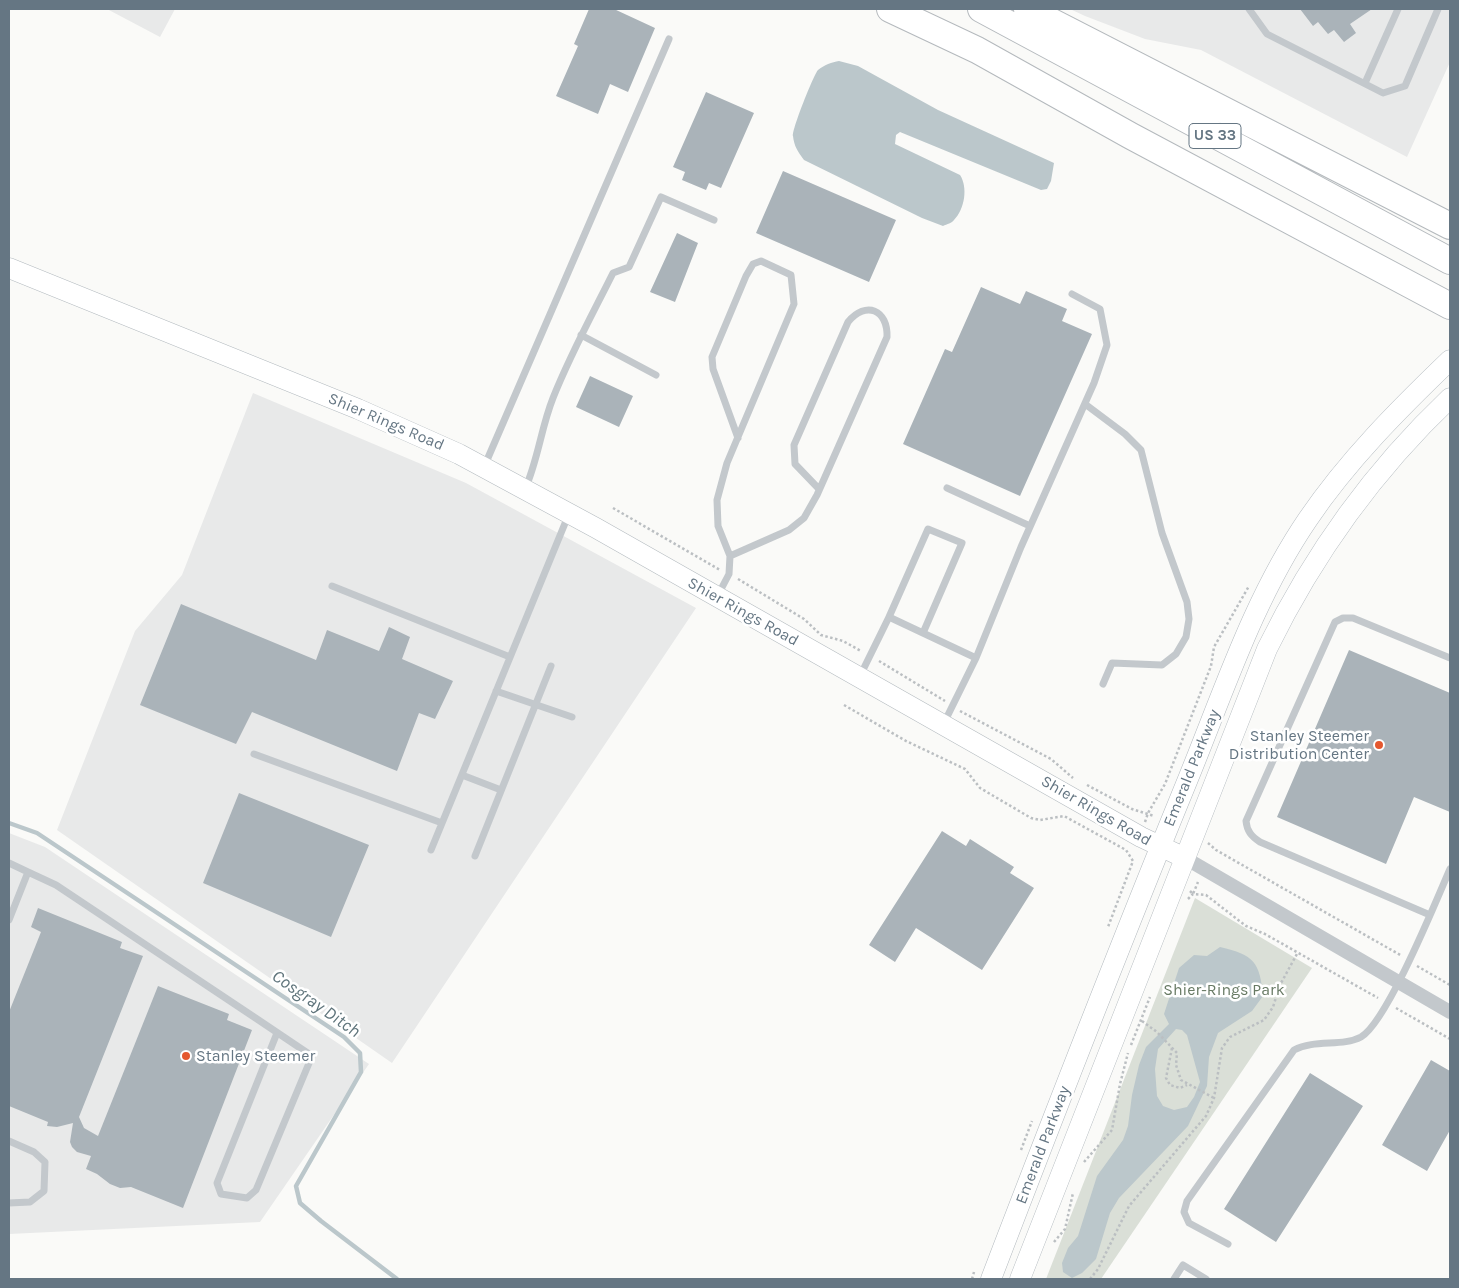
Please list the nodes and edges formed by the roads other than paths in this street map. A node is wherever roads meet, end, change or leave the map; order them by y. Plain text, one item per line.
1 (890, 9) edge
2 (981, 9) edge
3 (1027, 9) edge
4 (1249, 9) edge
5 (1398, 9) edge
6 (1438, 9) edge
7 (670, 39) dead end
8 (1365, 83) junction
9 (1178, 160) junction
10 (714, 220) dead end
11 (1450, 226) edge
12 (1450, 261) edge
13 (9, 268) edge
14 (1072, 294) dead end
15 (1450, 306) edge
16 (1450, 325) edge
17 (581, 335) junction
18 (1450, 360) edge
19 (656, 376) dead end
20 (1448, 400) edge
21 (1085, 404) junction
22 (738, 438) junction
23 (484, 467) junction
24 (819, 488) junction
25 (947, 488) dead end
26 (525, 490) junction
27 (569, 513) junction
28 (1030, 526) junction
29 (730, 556) junction
30 (332, 586) dead end
31 (717, 598) junction
32 (889, 617) junction
33 (923, 633) junction
34 (510, 657) junction
35 (976, 658) junction
36 (1450, 658) edge
37 (551, 666) dead end
38 (859, 676) junction
39 (1103, 684) dead end
40 (496, 691) junction
41 (534, 704) junction
42 (572, 717) dead end
43 (944, 724) junction
44 (254, 754) dead end
45 (462, 775) junction
46 (500, 790) junction
47 (442, 823) junction
48 (1160, 847) junction
49 (431, 850) dead end
50 (475, 856) dead end
51 (1185, 858) junction
52 (9, 863) edge
53 (1450, 869) edge
54 (28, 872) junction
55 (1430, 915) junction
56 (9, 920) edge
57 (1398, 982) junction
58 (1450, 1012) edge
59 (277, 1032) junction
60 (9, 1141) edge
61 (9, 1203) edge
62 (1228, 1244) dead end
63 (983, 1275) edge
64 (1020, 1279) edge
65 (1174, 1279) edge
66 (1206, 1279) edge

1 - 9 highway, US 33
2 - 12 highway, US 33
3 - 11 highway
4 - 8 lane
5 - 8 lane
6 - 8 lane
7 - 23 lane
9 - 15 highway, US 33
9 - 16 highway
10 - 17 lane
13 - 23 main road, Shier Rings Road
14 - 21 lane
17 - 19 lane
17 - 26 lane
18 - 48 main road, Emerald Parkway
20 - 51 main road, Emerald Parkway
21 - 28 lane
21 - 39 lane
22 - 22 lane
22 - 29 lane
23 - 26 main road, Shier Rings Road
24 - 24 lane
24 - 29 lane
25 - 28 lane
26 - 27 main road, Shier Rings Road
27 - 31 main road, Shier Rings Road
27 - 34 lane
28 - 35 lane
29 - 31 lane
30 - 34 lane
31 - 38 main road, Shier Rings Road
32 - 33 lane
32 - 33 lane
32 - 38 lane
33 - 35 lane
34 - 40 lane
35 - 43 lane
36 - 55 lane
37 - 41 lane
38 - 43 main road, Shier Rings Road
40 - 41 lane
40 - 45 lane
41 - 42 lane
41 - 46 lane
43 - 48 main road, Shier Rings Road
44 - 47 lane
45 - 46 lane
45 - 47 lane
46 - 50 lane
47 - 49 lane
48 - 51 main road, Shier Rings Road
48 - 63 main road, Emerald Parkway
51 - 57 street, Shier Rings Road
51 - 64 main road, Emerald Parkway
52 - 54 lane
53 - 55 lane
54 - 56 lane
54 - 59 lane
55 - 57 lane
57 - 58 street, Shier Rings Road
57 - 62 lane
59 - 59 lane
60 - 61 lane
65 - 66 lane

